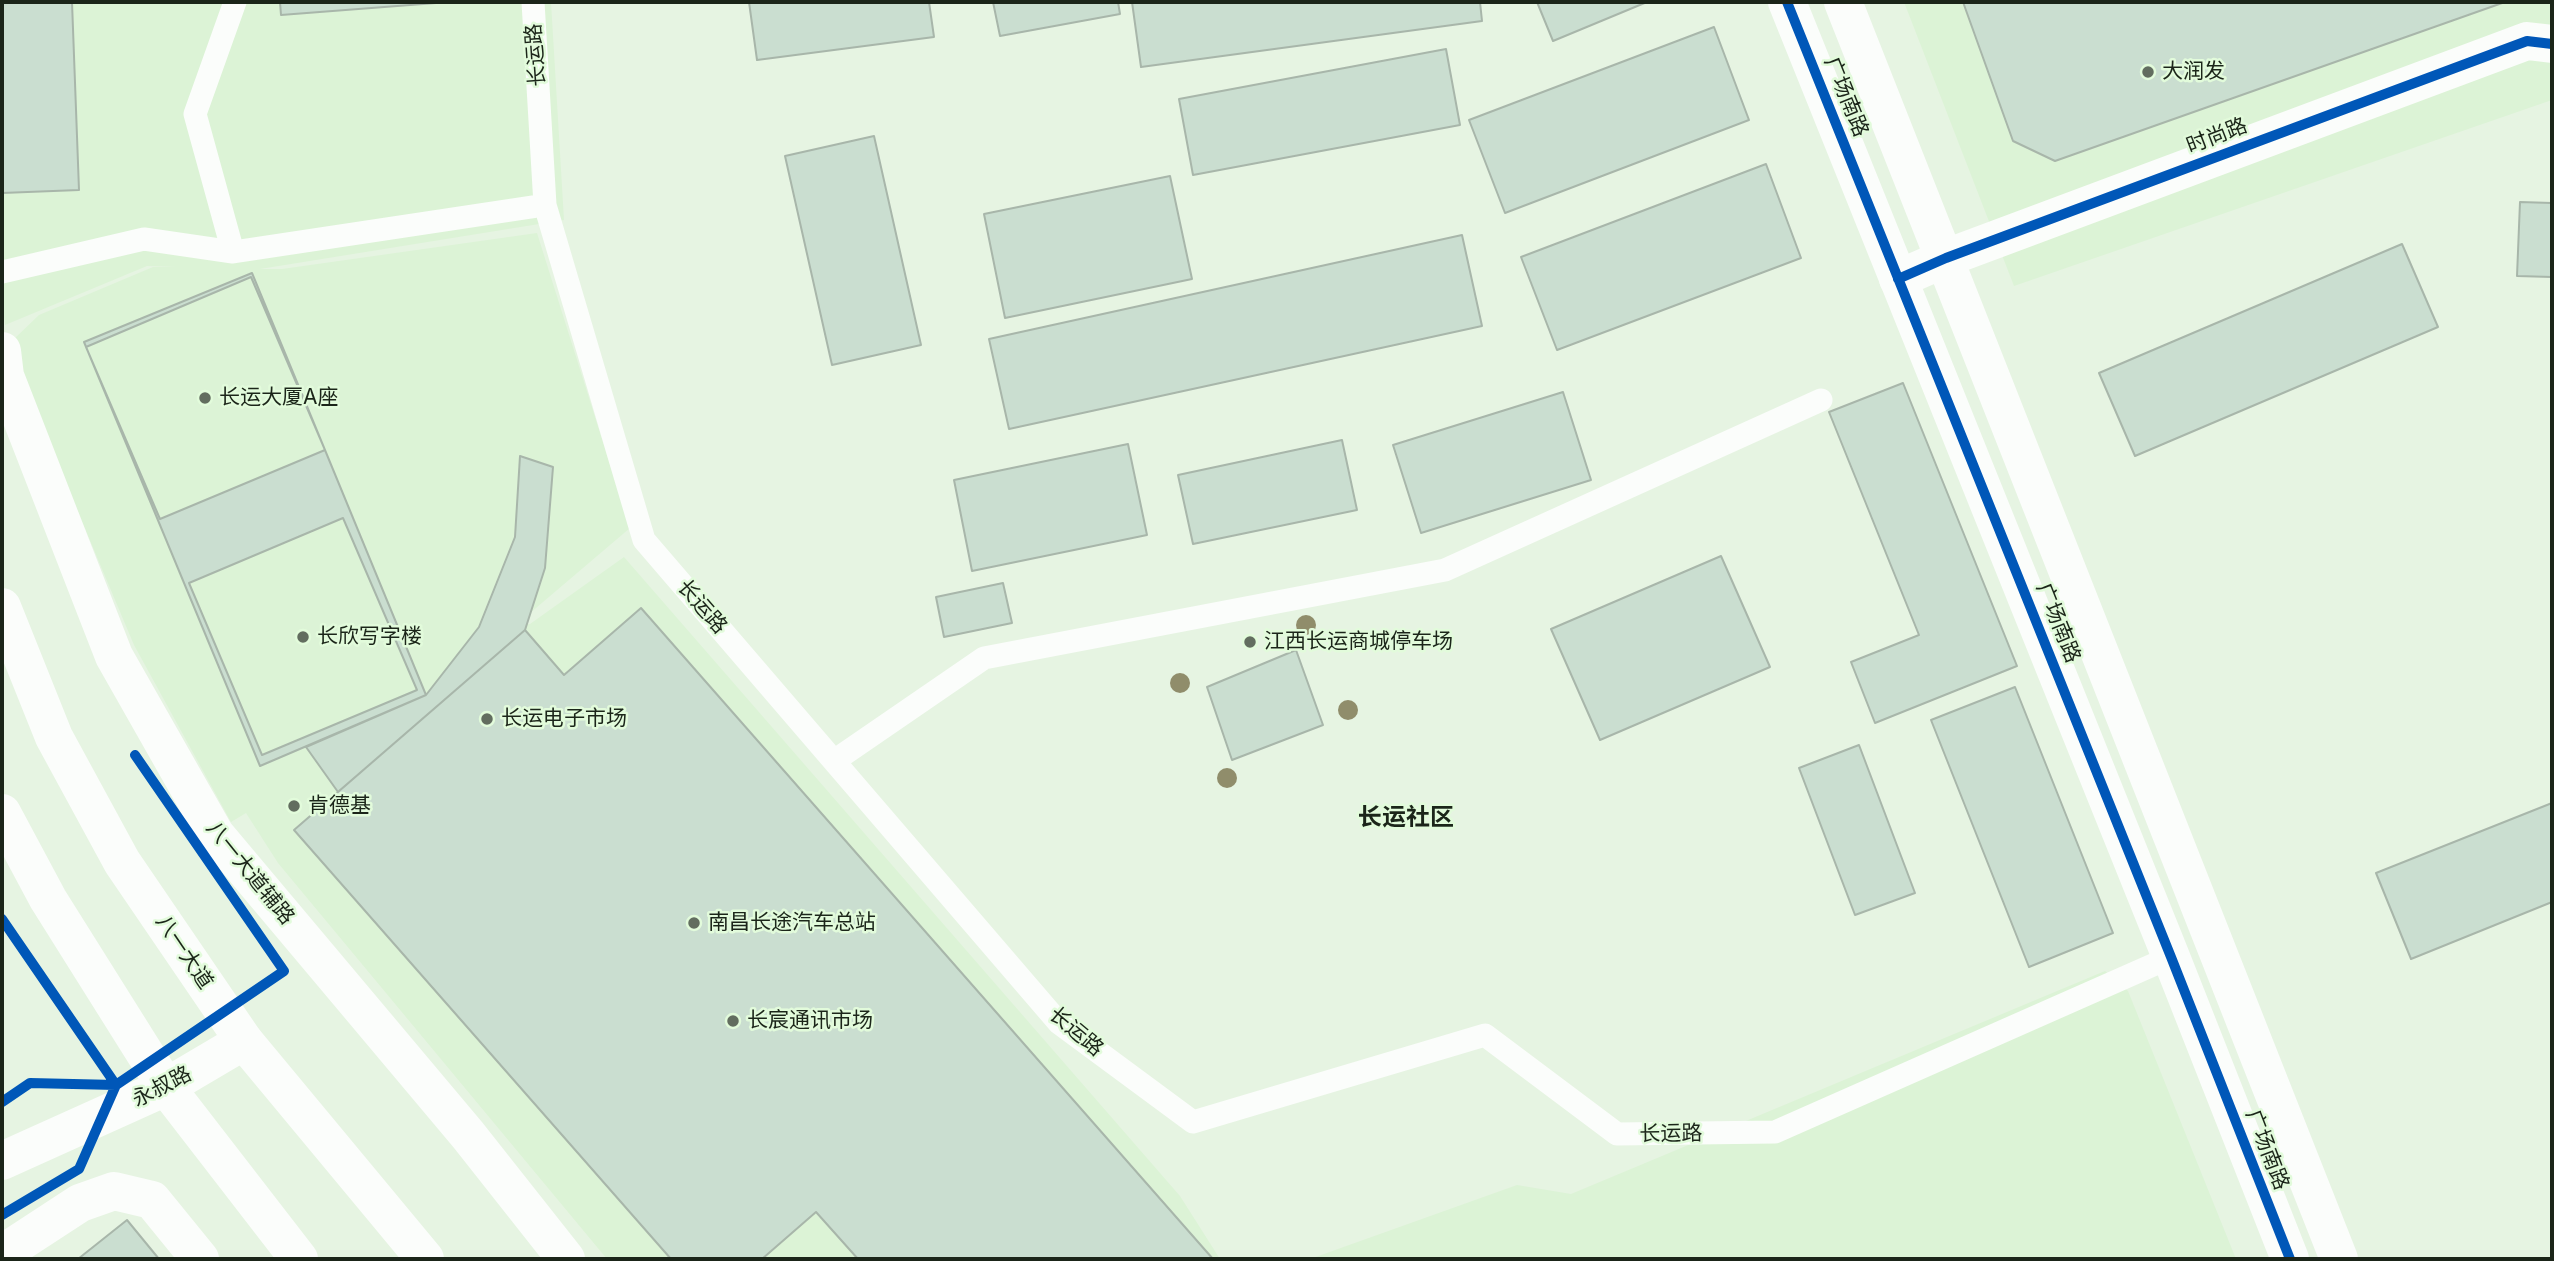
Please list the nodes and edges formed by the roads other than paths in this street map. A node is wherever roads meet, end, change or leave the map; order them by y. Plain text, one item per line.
1 (234, 2) edge
2 (533, 2) edge
3 (1787, 2) edge
4 (1843, 2) edge
5 (2552, 44) edge
6 (545, 205) junction
7 (233, 252) junction
8 (1946, 258) junction
9 (2, 272) edge
10 (1898, 279) junction
11 (2, 351) edge
12 (1821, 400) dead end
13 (2, 607) edge
14 (834, 761) junction
15 (2, 813) edge
16 (2171, 957) junction
17 (244, 1041) junction
18 (166, 1087) junction
19 (2, 1161) edge
20 (2, 1254) edge
21 (200, 1259) edge
22 (299, 1259) edge
23 (425, 1259) edge
24 (566, 1259) edge
25 (2290, 1259) edge
26 (2339, 1259) edge

1 - 7 lane
2 - 6 lane, 长运路
3 - 10 main road, 广场南路
4 - 8 main road
5 - 8 main road, 时尚路
6 - 7 lane
6 - 14 lane, 长运路
7 - 9 lane
8 - 10 main road, 时尚路
8 - 26 main road
10 - 16 main road, 广场南路
11 - 24 main road, 八一大道辅路
12 - 14 lane
13 - 17 main road, 八一大道
14 - 16 lane, 长运路
15 - 18 main road
16 - 25 main road, 广场南路
17 - 18 main road, 永叔路
17 - 23 main road, 八一大道
18 - 19 main road, 永叔路
18 - 22 main road
20 - 21 main road

